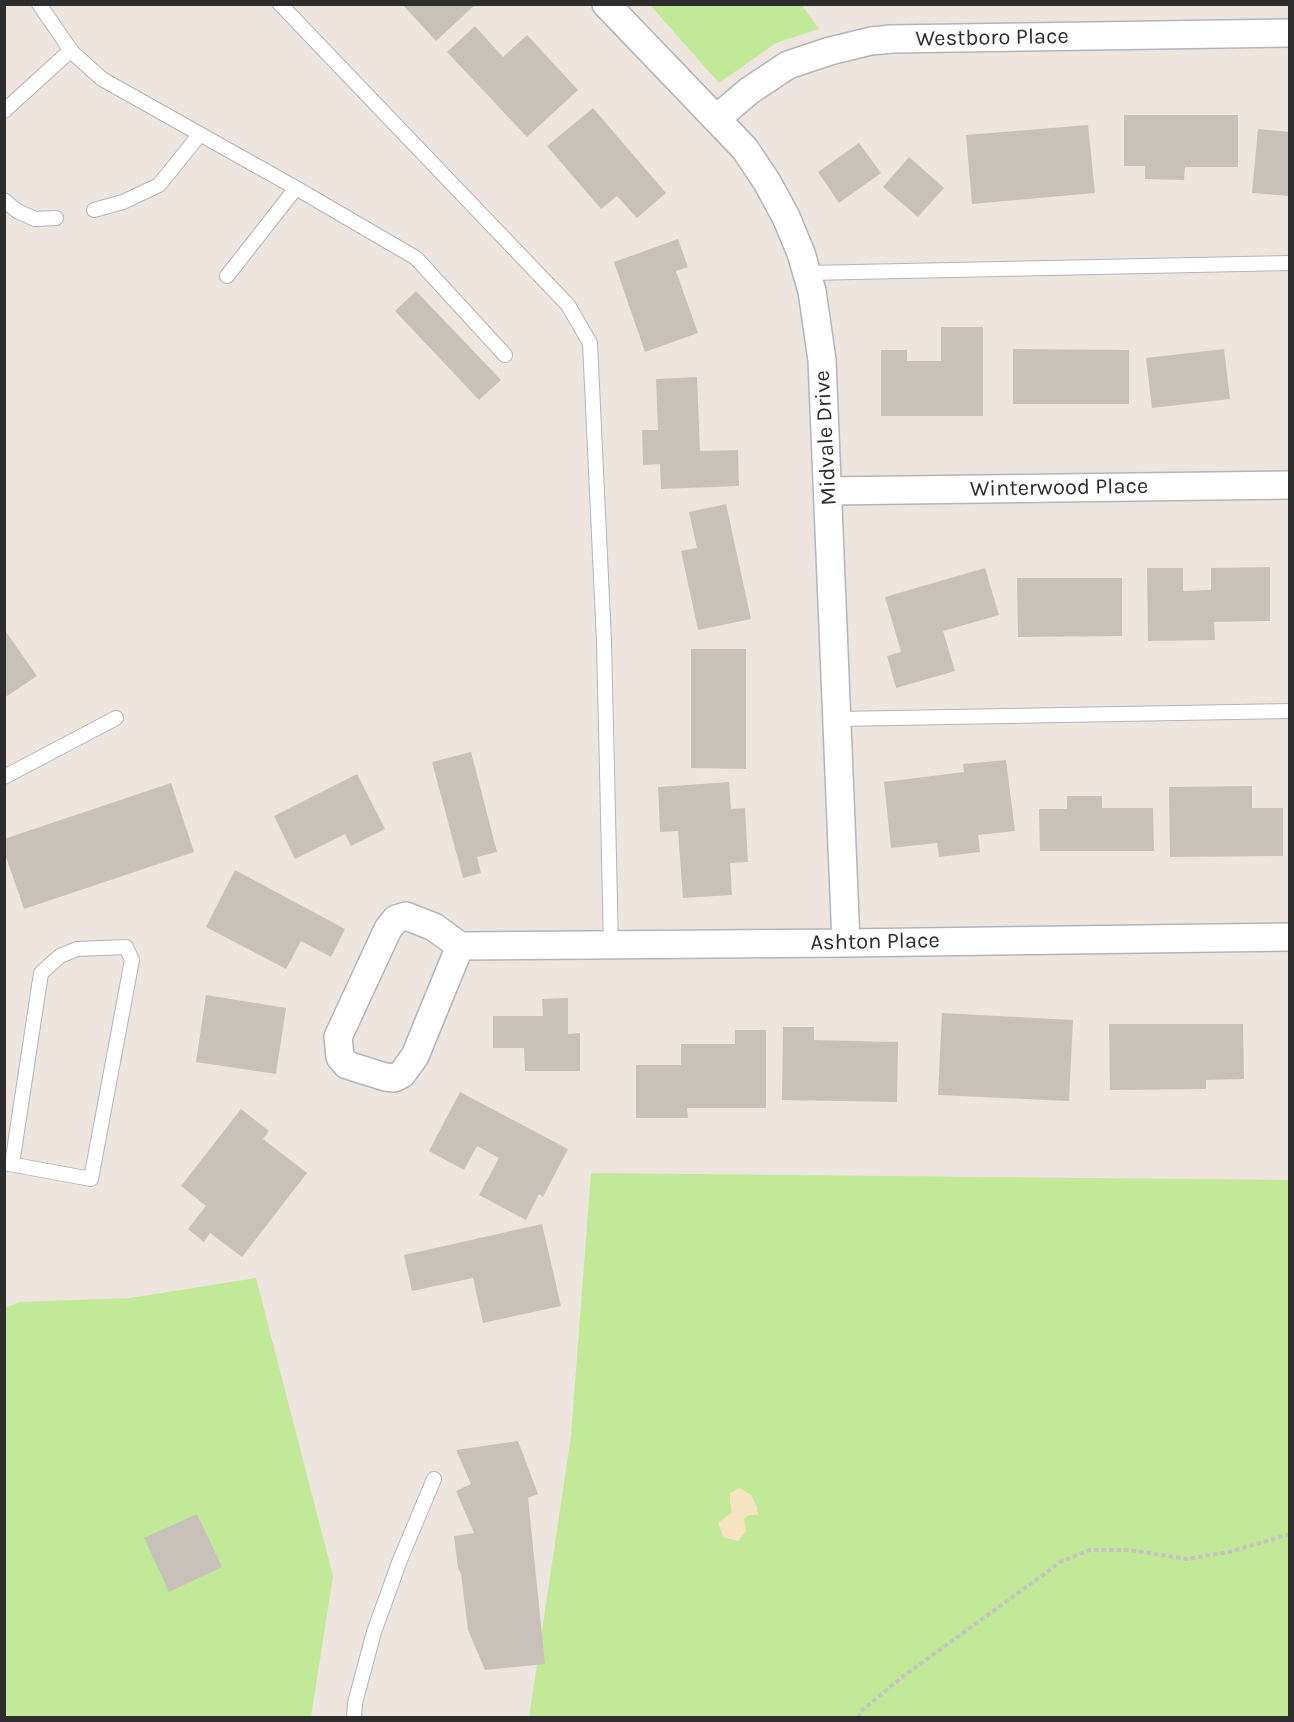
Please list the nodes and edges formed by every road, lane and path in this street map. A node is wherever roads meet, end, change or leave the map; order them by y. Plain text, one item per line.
1 (39, 4) edge
2 (280, 4) edge
3 (606, 4) edge
4 (1290, 33) edge
5 (71, 50) junction
6 (4, 111) edge
7 (716, 119) junction
8 (200, 134) junction
9 (296, 188) junction
10 (4, 200) edge
11 (94, 210) dead end
12 (56, 218) dead end
13 (1290, 263) edge
14 (807, 273) junction
15 (227, 276) dead end
16 (505, 355) dead end
17 (1290, 485) edge
18 (828, 491) junction
19 (1290, 711) edge
20 (116, 718) dead end
21 (837, 719) junction
22 (4, 777) edge
23 (1290, 937) edge
24 (846, 943) junction
25 (612, 945) junction
26 (460, 946) junction
27 (8, 1163) edge
28 (434, 1479) dead end
29 (1290, 1534) edge
30 (354, 1718) edge
31 (859, 1718) edge

1 - 5 lane
2 - 25 lane
3 - 7 street, Midvale Drive
4 - 7 street, Westboro Place
5 - 6 lane
5 - 8 lane
7 - 14 street, Midvale Drive
8 - 9 lane
8 - 11 lane
9 - 15 lane
9 - 16 lane
10 - 12 lane
13 - 14 lane
14 - 18 street, Midvale Drive
17 - 18 street, Winterwood Place
18 - 21 street, Midvale Drive
19 - 21 lane
20 - 22 lane
21 - 24 street, Midvale Drive
23 - 24 street, Ashton Place
24 - 25 street, Ashton Place
25 - 26 street, Ashton Place
26 - 26 street
27 - 27 lane
28 - 30 lane
29 - 31 path

